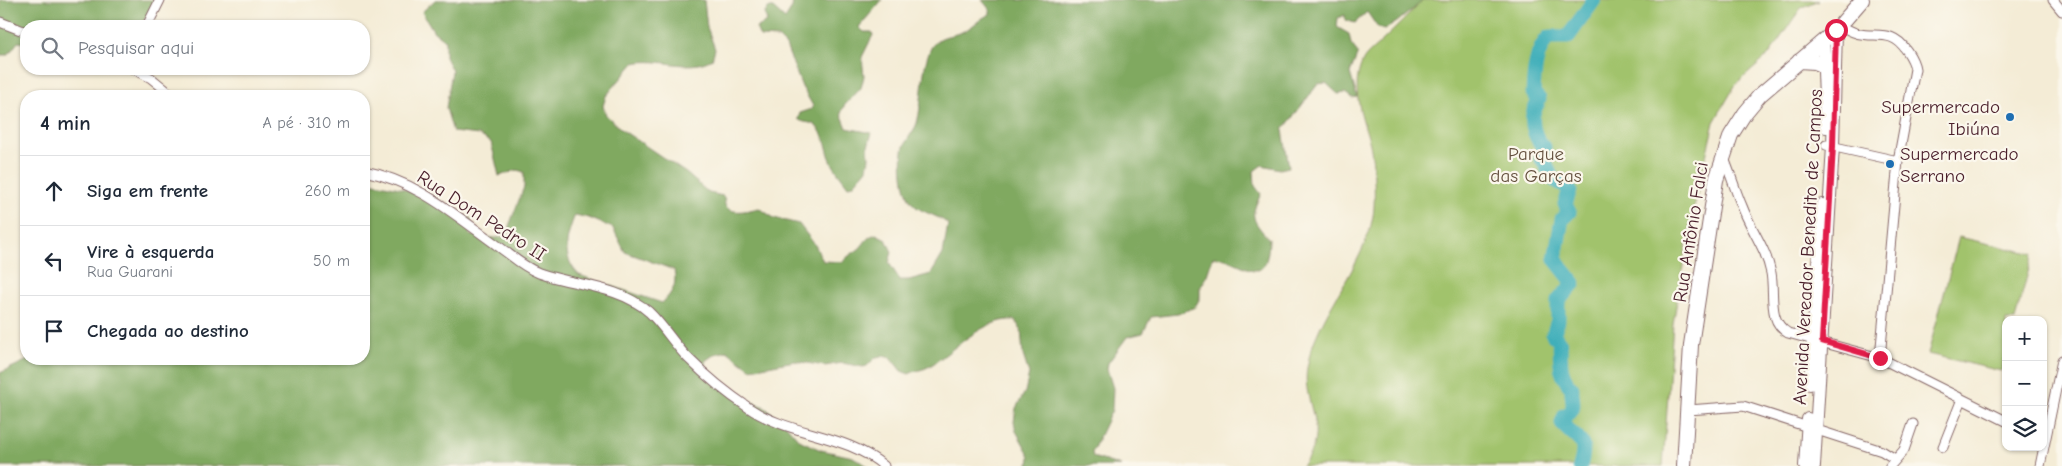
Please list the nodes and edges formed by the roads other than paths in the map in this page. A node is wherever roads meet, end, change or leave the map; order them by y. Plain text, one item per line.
1 (160, 0) edge
2 (1862, 0) edge
3 (2053, 0) edge
4 (2062, 11) edge
5 (150, 20) edge
6 (0, 22) edge
7 (1838, 28) junction
8 (20, 30) edge
9 (1823, 42) junction
10 (1799, 61) junction
11 (1825, 66) junction
12 (145, 75) edge
13 (166, 90) edge
14 (1830, 145) junction
15 (1722, 154) junction
16 (1898, 161) junction
17 (370, 172) edge
18 (1817, 340) junction
19 (1880, 358) junction
20 (2062, 360) edge
21 (1962, 399) junction
22 (1688, 410) junction
23 (2002, 419) edge
24 (1913, 424) dead end
25 (2047, 428) edge
26 (1812, 429) junction
27 (1943, 447) dead end
28 (2042, 451) edge
29 (1893, 462) edge
30 (884, 466) edge
31 (1684, 466) edge
32 (1805, 466) edge
33 (1814, 466) edge
34 (2040, 466) edge

1 - 5 street
2 - 7 main road, Rua Antônio Falci
3 - 4 street
6 - 8 street
7 - 9 main road, Rua Antônio Falci
7 - 14 main road, Avenida Vereador Benedito de Campos
7 - 16 street
9 - 10 main road, Rua Antônio Falci
9 - 11 main road, Avenida Vereador Benedito de Campos
10 - 11 main road
10 - 15 main road, Rua Antônio Falci
11 - 14 main road, Avenida Vereador Benedito de Campos
12 - 13 street
14 - 16 street
14 - 18 main road, Avenida Vereador Benedito de Campos
15 - 18 street
15 - 22 main road, Rua Antônio Falci
16 - 19 street
17 - 30 street, Rua Dom Pedro II
18 - 19 street
18 - 26 main road, Avenida Vereador Benedito de Campos
19 - 21 street
20 - 25 street
21 - 23 street
21 - 27 street
22 - 26 street
22 - 31 main road, Rua Antônio Falci
24 - 29 street
26 - 29 street
26 - 32 main road, Avenida Vereador Benedito de Campos
26 - 33 main road, Avenida Vereador Benedito de Campos
28 - 34 street

